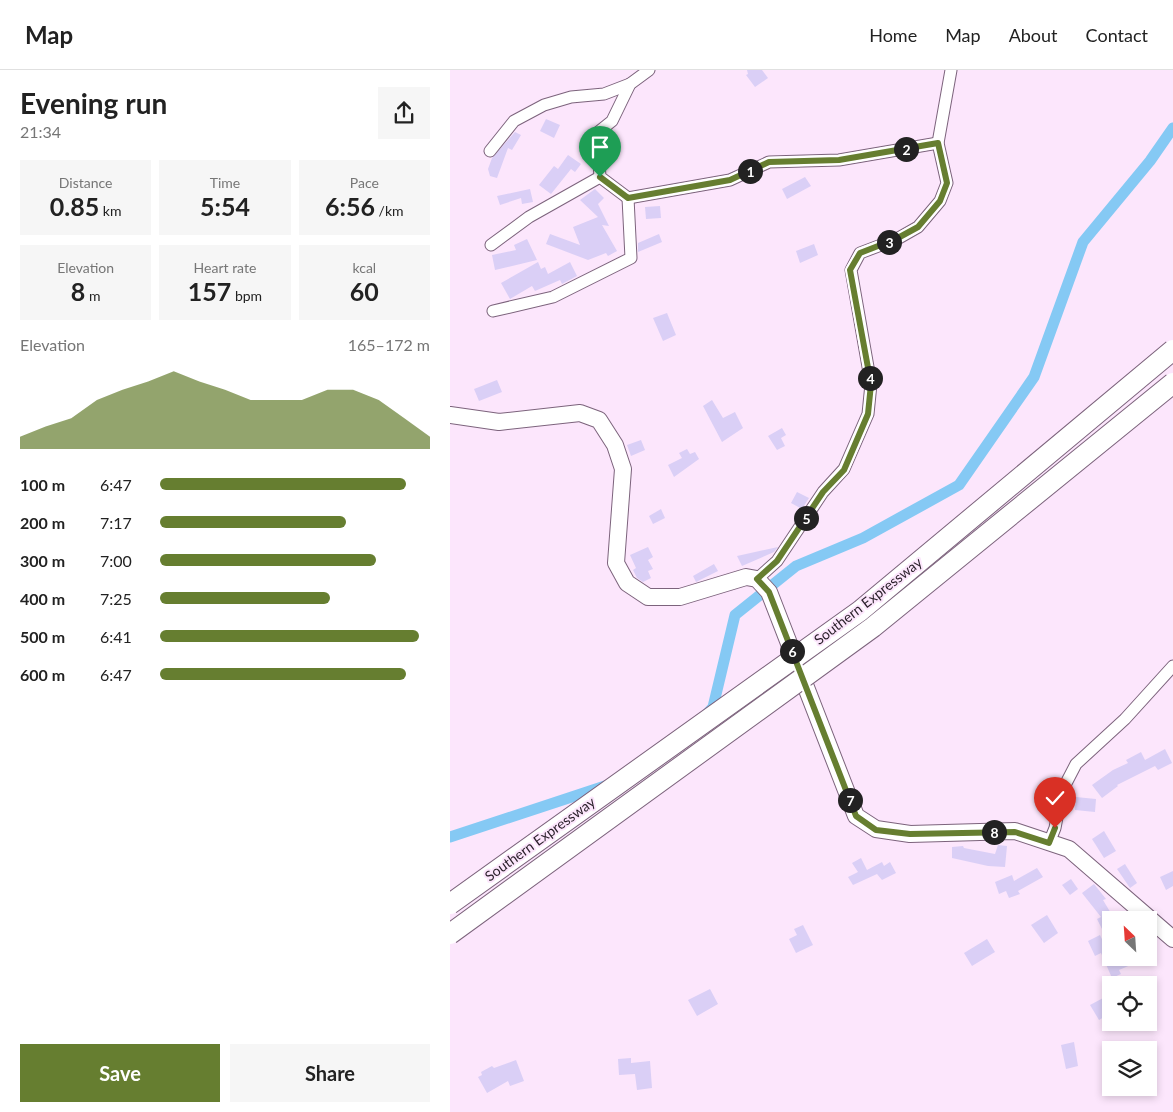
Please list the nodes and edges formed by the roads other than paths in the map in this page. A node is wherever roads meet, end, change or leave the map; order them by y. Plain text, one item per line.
1 (649, 70) edge
2 (951, 70) edge
3 (630, 84) junction
4 (938, 143) junction
5 (490, 151) dead end
6 (600, 177) junction
7 (628, 198) junction
8 (491, 245) dead end
9 (493, 311) dead end
10 (1173, 350) edge
11 (1173, 383) edge
12 (450, 415) edge
13 (762, 584) junction
14 (1173, 666) edge
15 (1049, 843) junction
16 (450, 904) edge
17 (450, 934) edge
18 (1173, 939) edge

1 - 3 street
2 - 4 street
3 - 5 street
3 - 6 street
4 - 7 street
4 - 13 street
6 - 7 street
6 - 8 street
7 - 9 street
10 - 16 highway, Southern Expressway, bridge
11 - 17 highway, Southern Expressway, bridge
12 - 13 street
13 - 15 street
14 - 15 street
15 - 18 street

